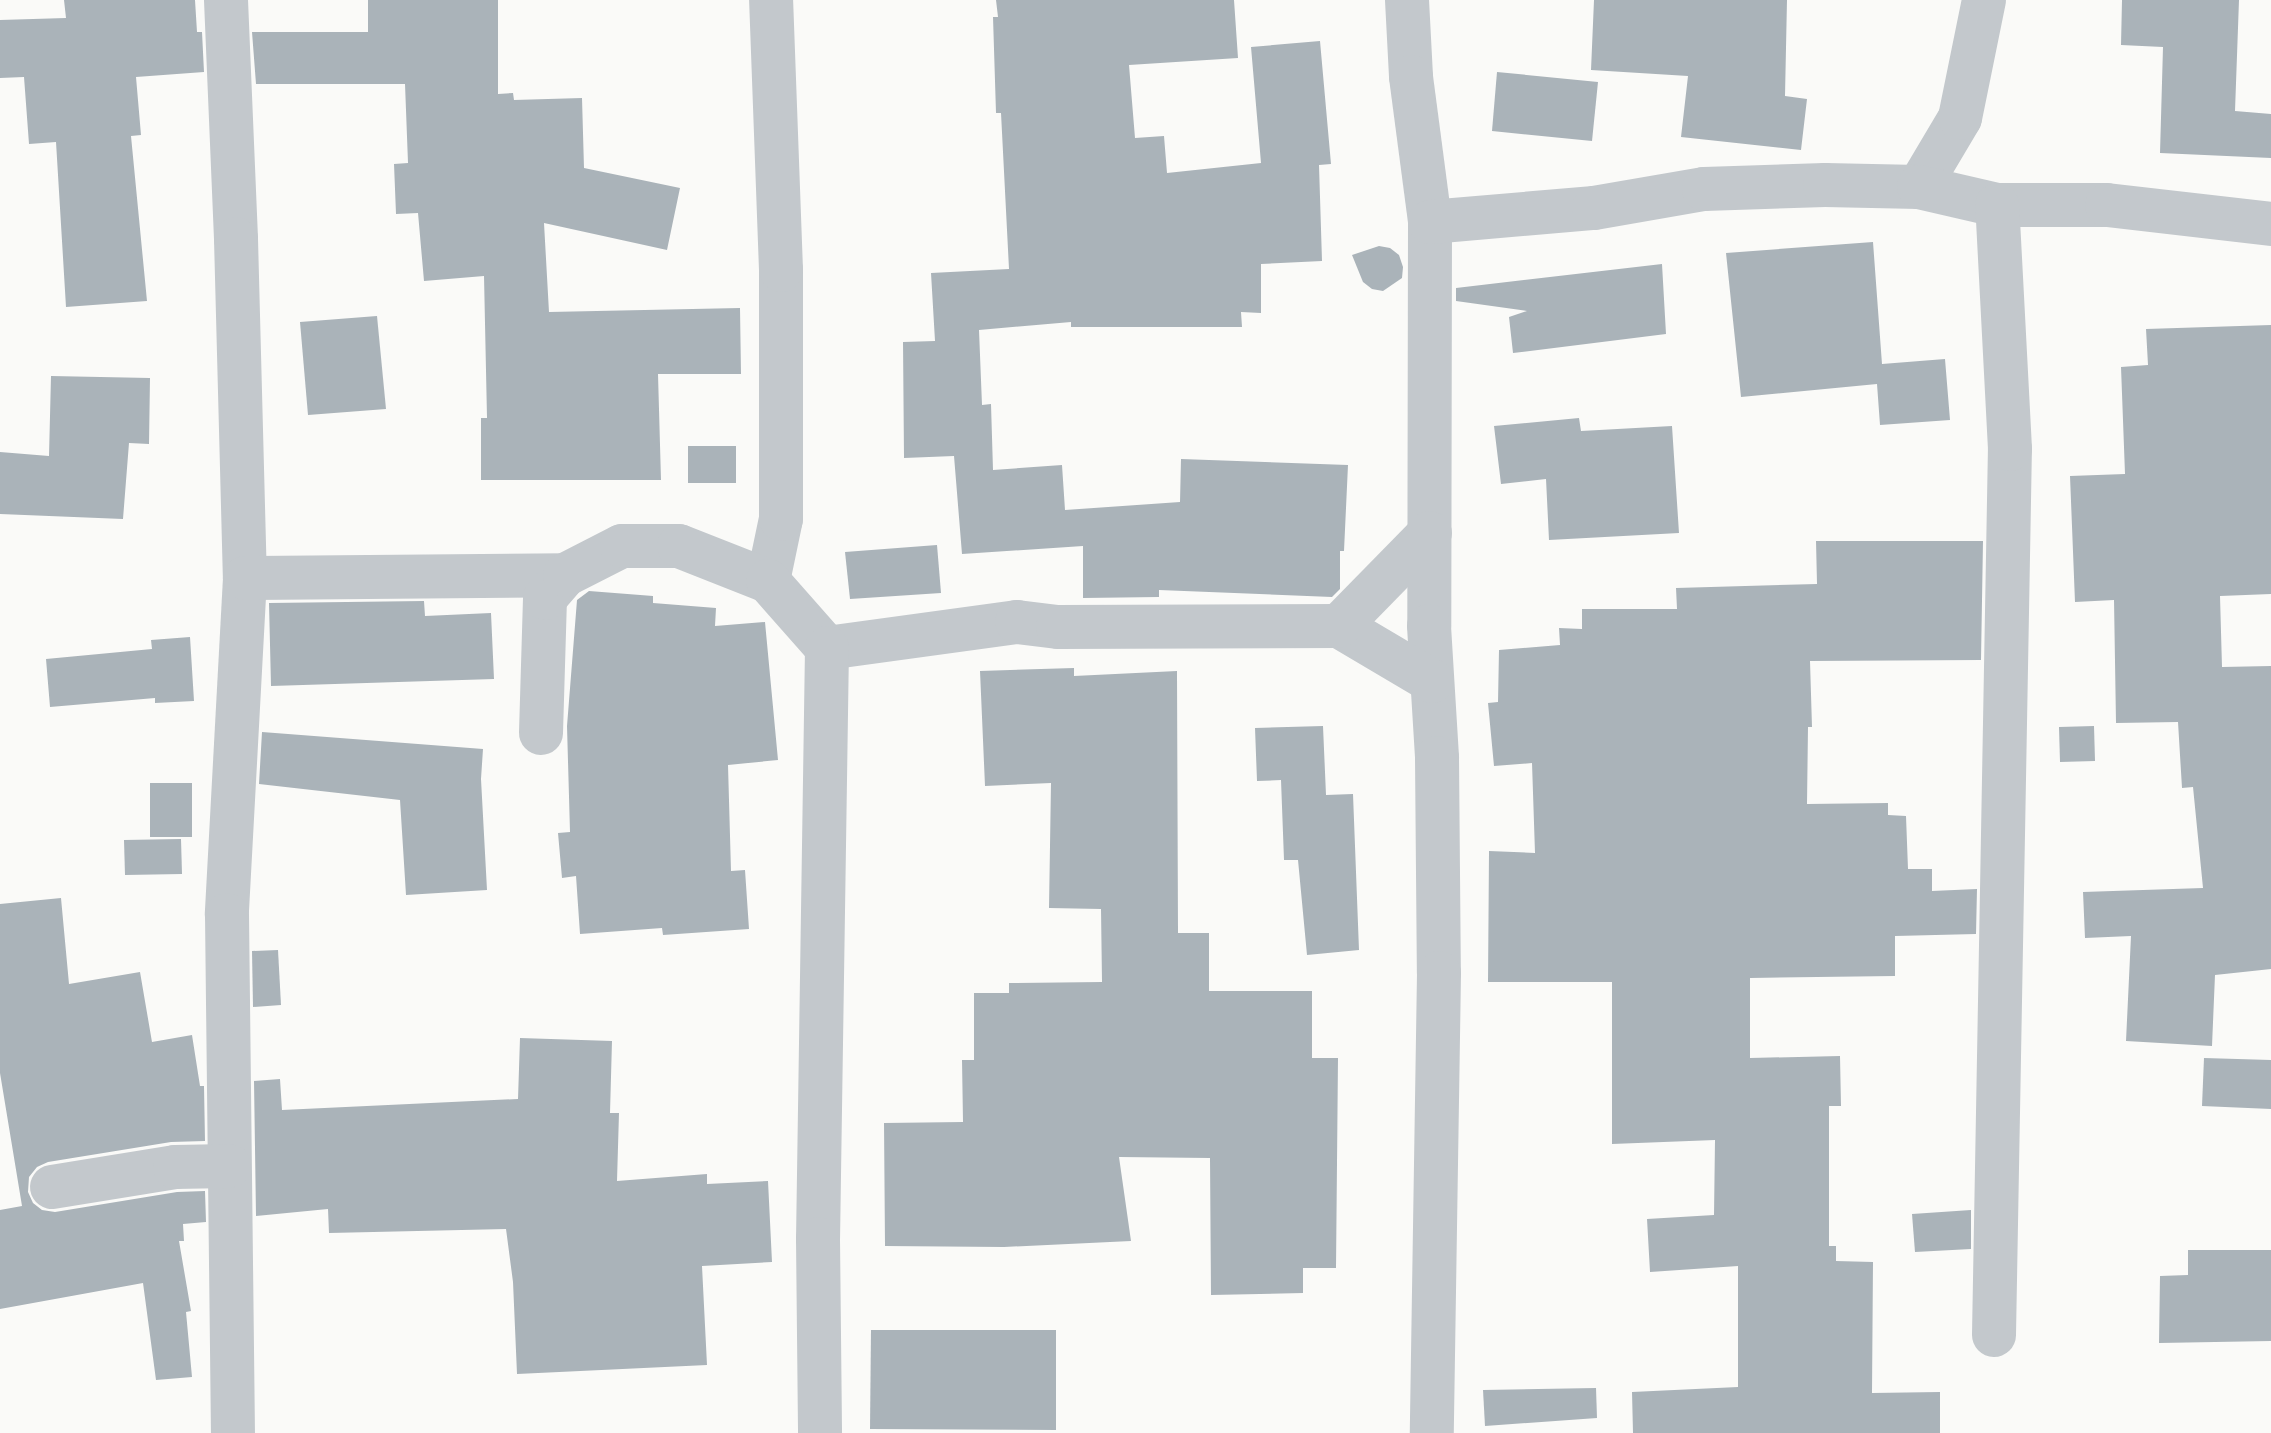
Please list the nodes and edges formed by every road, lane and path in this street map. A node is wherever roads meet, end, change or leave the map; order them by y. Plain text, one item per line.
1 (226, 0) edge
2 (771, 0) edge
3 (1407, 0) edge
4 (1984, 0) edge
5 (1919, 187) junction
6 (1997, 205) junction
7 (1430, 222) junction
8 (2271, 224) edge
9 (1430, 533) junction
10 (565, 575) junction
11 (245, 578) junction
12 (768, 581) junction
13 (1339, 626) junction
14 (827, 648) junction
15 (1432, 681) junction
16 (541, 733) dead end
17 (229, 1166) junction
18 (52, 1187) dead end
19 (1994, 1335) dead end
20 (233, 1433) edge
21 (820, 1433) edge
22 (1432, 1433) edge

1 - 11 street
2 - 12 street
3 - 7 street
4 - 5 street
5 - 6 street
5 - 7 street
6 - 8 street
6 - 19 street
7 - 9 street
9 - 13 street
9 - 15 street
10 - 11 street
10 - 12 street
10 - 16 street
11 - 17 street
12 - 14 street
13 - 14 street
13 - 15 street
14 - 21 street
15 - 22 street
17 - 18 street
17 - 20 street

